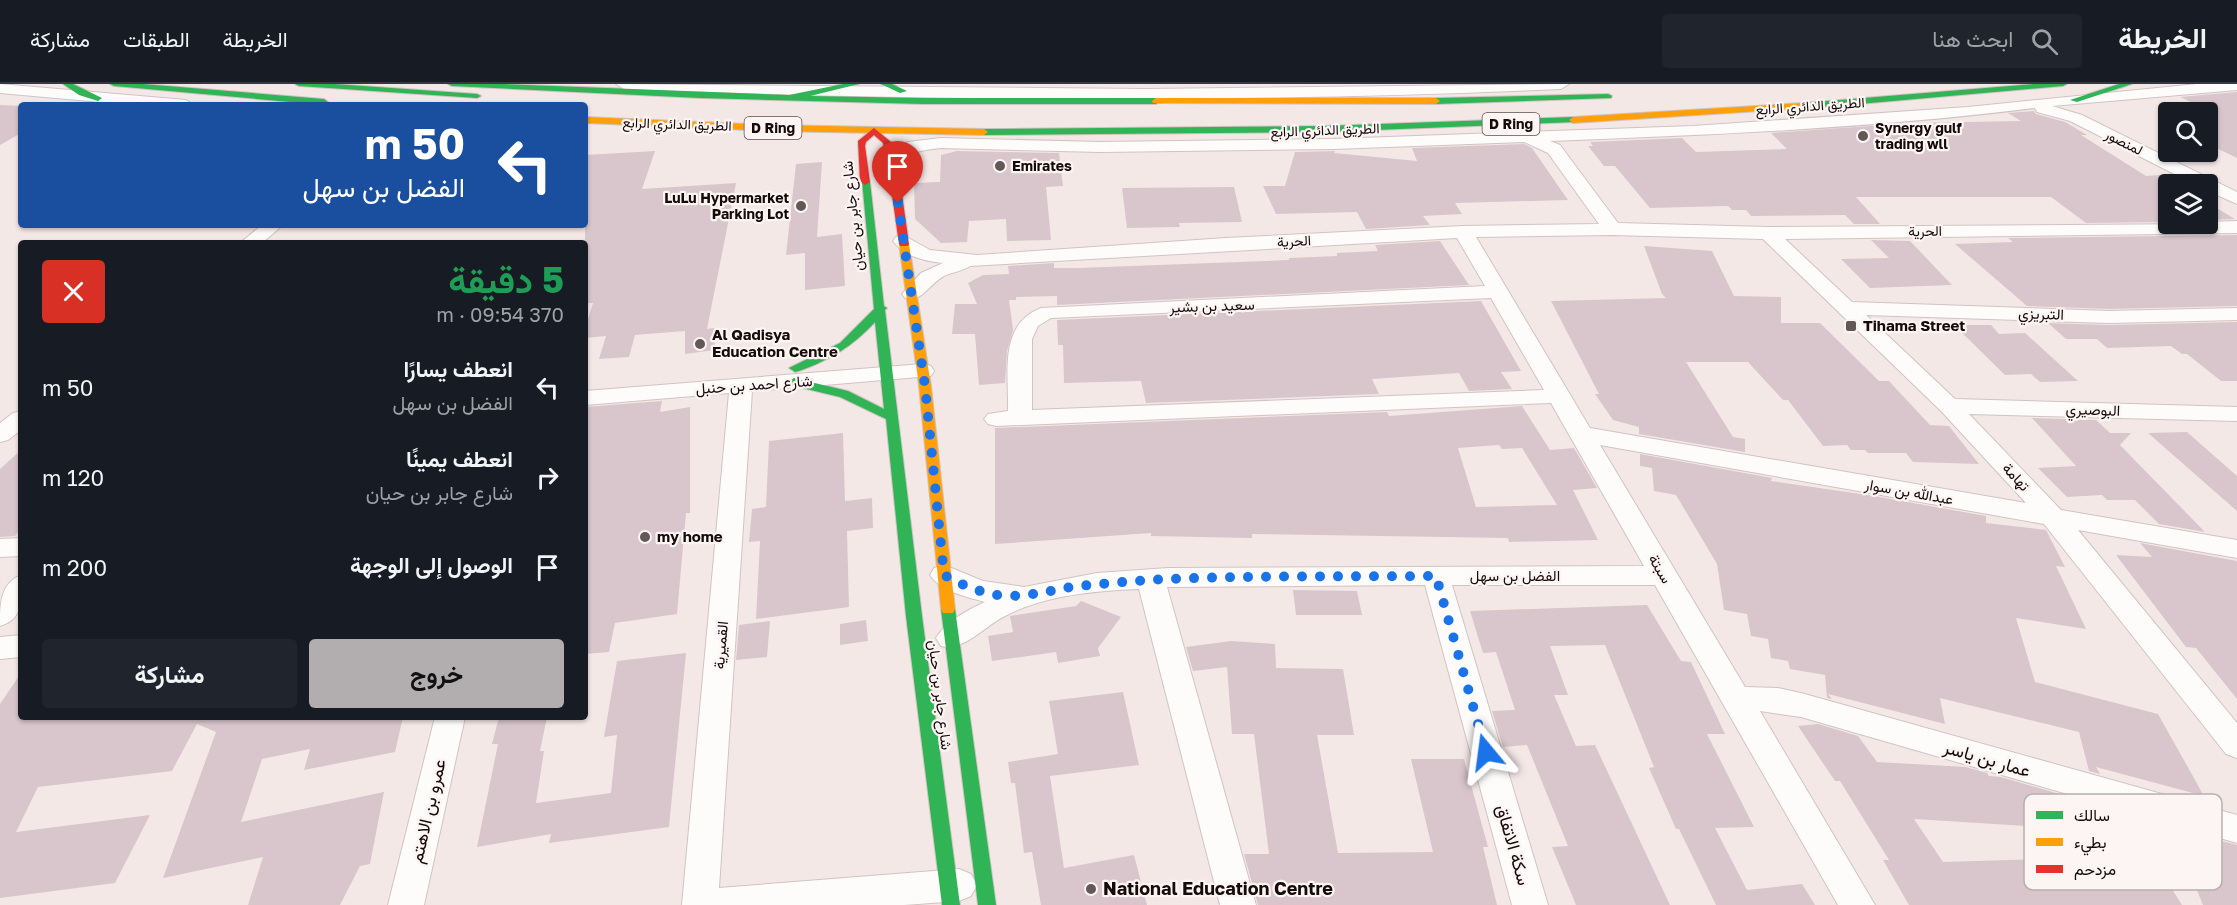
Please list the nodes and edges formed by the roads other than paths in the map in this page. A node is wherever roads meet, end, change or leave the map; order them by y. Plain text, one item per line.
1 (68, 84) edge
2 (114, 84) edge
3 (299, 84) edge
4 (452, 84) edge
5 (624, 84) edge
6 (855, 84) edge
7 (885, 84) edge
8 (1385, 84) edge
9 (1561, 84) edge
10 (2063, 84) edge
11 (2128, 84) edge
12 (2237, 85) edge
13 (0, 88) edge
14 (1363, 88) edge
15 (830, 90) junction
16 (1406, 90) junction
17 (903, 91) junction
18 (1617, 96) dead end
19 (98, 98) junction
20 (789, 98) junction
21 (2074, 100) junction
22 (1475, 101) junction
23 (1872, 101) junction
24 (148, 102) edge
25 (321, 102) edge
26 (2022, 106) junction
27 (1988, 109) junction
28 (588, 110) edge
29 (1343, 110) junction
30 (804, 112) junction
31 (2076, 118) junction
32 (588, 120) edge
33 (672, 124) junction
34 (874, 131) junction
35 (1275, 132) junction
36 (958, 133) junction
37 (1144, 134) junction
38 (1559, 142) junction
39 (809, 143) dead end
40 (1333, 144) junction
41 (1101, 147) junction
42 (844, 149) dead end
43 (864, 155) junction
44 (892, 159) junction
45 (2237, 199) edge
46 (2237, 227) edge
47 (270, 228) edge
48 (1612, 230) junction
49 (1463, 232) junction
50 (1768, 233) junction
51 (254, 240) edge
52 (903, 241) junction
53 (977, 261) junction
54 (1497, 292) junction
55 (912, 294) junction
56 (881, 308) junction
57 (1845, 308) junction
58 (2237, 314) edge
59 (922, 364) junction
60 (887, 367) junction
61 (794, 375) junction
62 (588, 382) edge
63 (741, 386) junction
64 (1559, 396) junction
65 (588, 398) edge
66 (1949, 406) junction
67 (2237, 414) edge
68 (891, 417) junction
69 (1020, 418) junction
70 (996, 419) dead end
71 (1581, 434) junction
72 (2054, 517) junction
73 (18, 547) edge
74 (0, 548) edge
75 (2237, 549) edge
76 (1663, 574) junction
77 (944, 575) junction
78 (1436, 576) junction
79 (1151, 580) junction
80 (18, 589) edge
81 (1031, 595) junction
82 (0, 616) edge
83 (951, 638) junction
84 (18, 646) edge
85 (0, 648) edge
86 (1735, 698) junction
87 (449, 720) edge
88 (2237, 745) edge
89 (2114, 794) edge
90 (2222, 825) edge
91 (2237, 829) edge
92 (985, 894) edge
93 (950, 896) edge
94 (406, 905) edge
95 (700, 905) edge
96 (708, 905) edge
97 (1238, 905) edge
98 (1530, 905) edge
99 (1857, 905) edge

1 - 19 main road
2 - 25 main road
3 - 30 main road
4 - 20 main road, الطريق الدائري الرابع / D Ring
5 - 15 street
6 - 15 main road
7 - 17 main road
8 - 16 street
9 - 16 street
10 - 23 main road, الطريق الدائري الرابع / D Ring
11 - 21 main road
12 - 21 street, الطريق الدائري الرابع
13 - 19 street
14 - 16 street
14 - 17 street
15 - 17 street
15 - 20 main road
16 - 22 main road
18 - 22 main road, الطريق الدائري الرابع / D Ring
19 - 24 street
20 - 22 main road, الطريق الدائري الرابع / D Ring
21 - 26 street, الطريق الدائري الرابع
21 - 31 street
22 - 29 main road
23 - 27 main road
23 - 35 main road, الطريق الدائري الرابع / D Ring
26 - 27 street, الطريق الدائري الرابع
26 - 31 street, لمنصور
27 - 38 street, الطريق الدائري الرابع
28 - 30 main road
29 - 34 main road
29 - 36 main road
30 - 34 main road
31 - 45 street, لمنصور
32 - 33 main road, الطريق الدائري الرابع / D Ring
33 - 34 main road, الطريق الدائري الرابع / D Ring
33 - 39 main road
34 - 36 main road, الطريق الدائري الرابع / D Ring
34 - 43 main road, شارع جابر بن حيان
34 - 44 main road, شارع جابر بن حيان
35 - 37 main road, الطريق الدائري الرابع / D Ring
35 - 40 main road
36 - 37 main road, الطريق الدائري الرابع / D Ring
37 - 41 main road
38 - 40 street, الطريق الدائري الرابع
38 - 48 street
40 - 41 street, الطريق الدائري الرابع
41 - 44 street, الطريق الدائري الرابع
42 - 43 main road
43 - 56 main road, شارع جابر بن حيان
44 - 52 main road, شارع جابر بن حيان
46 - 50 street, الحرية
47 - 51 street
48 - 49 street, الحرية
48 - 50 street, الحرية
49 - 53 street, الحرية
49 - 54 street, سبتة
50 - 57 street, تهامة
52 - 53 street, الحرية
52 - 55 main road, شارع جابر بن حيان
53 - 55 street, الحرية
54 - 64 street, سبتة
54 - 69 street, سعيد بن بشير
55 - 59 main road, شارع جابر بن حيان
56 - 60 main road, شارع جابر بن حيان
56 - 61 main road
57 - 58 street, التبريزي
57 - 66 street, تهامة
59 - 60 street, شارع احمد بن حنبل
59 - 77 main road, شارع جابر بن حيان
60 - 61 street, شارع احمد بن حنبل
60 - 68 main road, شارع جابر بن حيان
61 - 62 street, شارع احمد بن حنبل
61 - 63 street, شارع احمد بن حنبل
61 - 68 main road
63 - 65 street, شارع احمد بن حنبل
63 - 95 street, القميرية
64 - 69 street
64 - 71 street, سبتة
66 - 67 street, البوصيري
66 - 72 street, تهامة
68 - 93 main road, شارع جابر بن حيان
69 - 70 street
71 - 72 street, عبدالله بن سوار
71 - 76 street, سبتة
72 - 75 street, عبدالله بن سوار
72 - 88 street, تهامة
73 - 74 street
76 - 78 street, الفضل بن سهل
76 - 86 street, سبتة
77 - 81 street, الفضل بن سهل
77 - 83 main road, شارع جابر بن حيان
78 - 79 street, الفضل بن سهل
78 - 98 street, سكة الاتفاق
79 - 81 street, الفضل بن سهل
79 - 97 street
80 - 82 street
81 - 83 street, الفضل بن سهل
83 - 92 main road, شارع جابر بن حيان
84 - 85 street
86 - 89 street, عمار بن ياسر
86 - 99 street, سبتة
87 - 94 street, عمرو بن الاهتم
90 - 91 street, عمار بن ياسر
92 - 93 street
93 - 96 street

